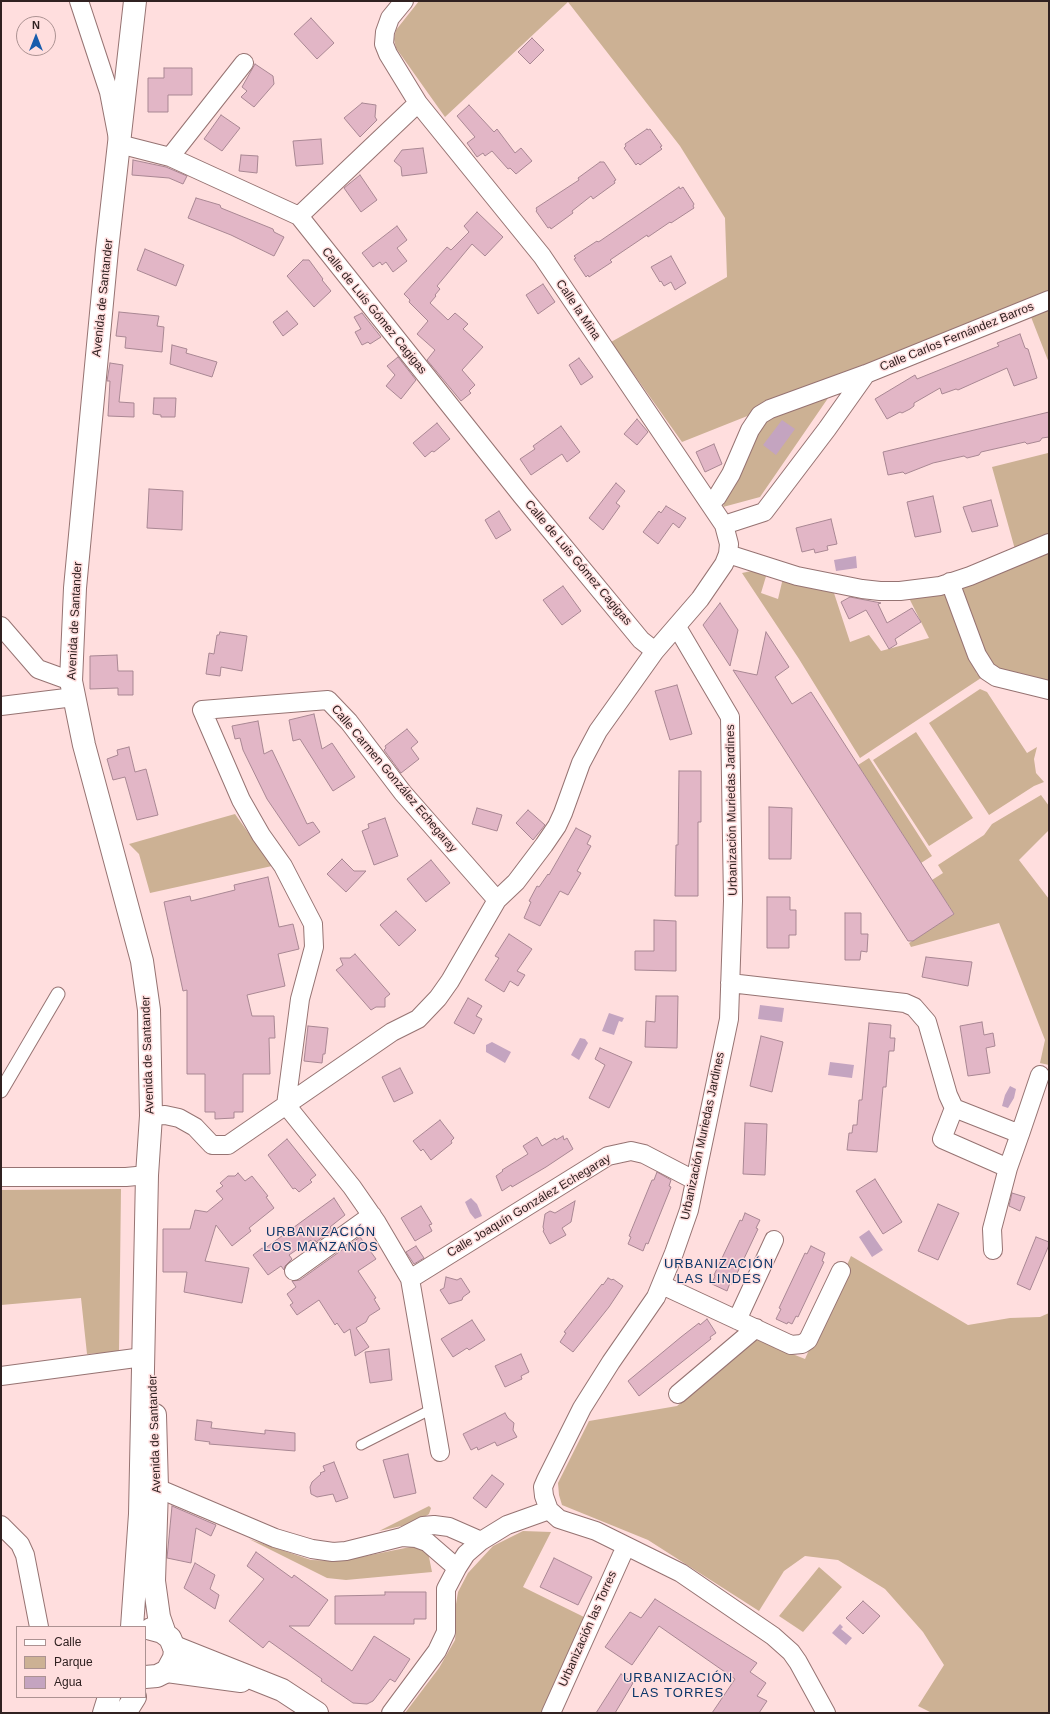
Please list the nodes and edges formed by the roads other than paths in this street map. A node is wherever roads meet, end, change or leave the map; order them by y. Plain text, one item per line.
1 (79, 1) edge
2 (135, 1) edge
3 (404, 1) edge
4 (244, 63) dead end
5 (418, 103) junction
6 (118, 138) junction
7 (170, 157) junction
8 (299, 216) junction
9 (1049, 300) edge
10 (866, 374) junction
11 (710, 504) junction
12 (724, 525) junction
13 (1049, 543) edge
14 (728, 554) junction
15 (950, 582) junction
16 (1, 626) edge
17 (677, 627) junction
18 (656, 651) junction
19 (73, 689) junction
20 (1049, 690) edge
21 (1, 706) edge
22 (497, 900) junction
23 (730, 983) junction
24 (58, 994) dead end
25 (1040, 1075) dead end
26 (1, 1092) edge
27 (286, 1105) junction
28 (954, 1108) junction
29 (151, 1116) junction
30 (1020, 1134) junction
31 (1008, 1168) junction
32 (147, 1175) junction
33 (1, 1177) edge
34 (694, 1180) junction
35 (372, 1214) junction
36 (146, 1234) junction
37 (774, 1240) dead end
38 (993, 1250) dead end
39 (294, 1271) dead end
40 (841, 1271) dead end
41 (410, 1279) junction
42 (662, 1285) junction
43 (737, 1320) junction
44 (756, 1328) junction
45 (143, 1357) junction
46 (1, 1376) edge
47 (678, 1394) dead end
48 (432, 1409) junction
49 (361, 1445) dead end
50 (440, 1452) dead end
51 (158, 1488) junction
52 (548, 1510) junction
53 (1, 1525) edge
54 (402, 1537) junction
55 (481, 1541) junction
56 (626, 1546) junction
57 (456, 1568) junction
58 (39, 1626) edge
59 (132, 1626) edge
60 (161, 1637) edge
61 (152, 1677) edge
62 (271, 1685) junction
63 (134, 1698) edge
64 (819, 1710) edge
65 (125, 1713) edge
66 (317, 1713) edge
67 (391, 1713) edge
68 (551, 1713) edge

1 - 6 street
2 - 6 main road, Avenida de Santander
3 - 5 street, Calle la Mina
4 - 7 street
5 - 8 street
5 - 11 street, Calle la Mina
6 - 7 street, Calle de Luis Gómez Cagigas
6 - 19 main road, Avenida de Santander
7 - 8 street, Calle de Luis Gómez Cagigas
8 - 18 street, Calle de Luis Gómez Cagigas
9 - 10 street, Calle Carlos Fernández Barros
10 - 11 street, Calle Carlos Fernández Barros
10 - 12 street, Calle Carlos Fernández Barros
11 - 12 street, Calle la Mina
12 - 14 street, Calle la Mina
13 - 15 street
14 - 15 street
14 - 17 street
15 - 20 street
16 - 19 street
17 - 18 street
17 - 23 street, Urbanización Muriedas Jardines
18 - 22 street
19 - 21 street
19 - 29 main road, Avenida de Santander
22 - 27 street
22 - 27 street, Calle Carmen González Echegaray
23 - 28 street
23 - 34 street, Urbanización Muriedas Jardines
24 - 26 street
25 - 30 street
27 - 29 street
27 - 35 street
28 - 30 street
28 - 31 street
29 - 32 main road, Avenida de Santander
30 - 31 street
31 - 38 street
32 - 33 street
32 - 36 main road, Avenida de Santander
34 - 41 street, Calle Joaquín González Echegaray
34 - 42 street, Urbanización Muriedas Jardines
35 - 39 street
35 - 41 street
36 - 45 main road, Avenida de Santander
36 - 51 main road, Avenida de Santander
37 - 43 street
40 - 44 street
41 - 48 street
42 - 43 street
42 - 52 street, Urbanización Muriedas Jardines
43 - 44 street
44 - 47 street
45 - 46 street
45 - 59 main road, Avenida de Santander
48 - 49 lane
48 - 50 street
51 - 54 street
51 - 60 main road, Avenida de Santander
52 - 55 street
52 - 56 street
53 - 58 street
54 - 55 street
54 - 57 street
55 - 57 street
56 - 64 street
56 - 68 street, Urbanización las Torres
57 - 67 street
60 - 61 main road
60 - 62 main road
61 - 62 main road
62 - 66 main road
63 - 65 main road

